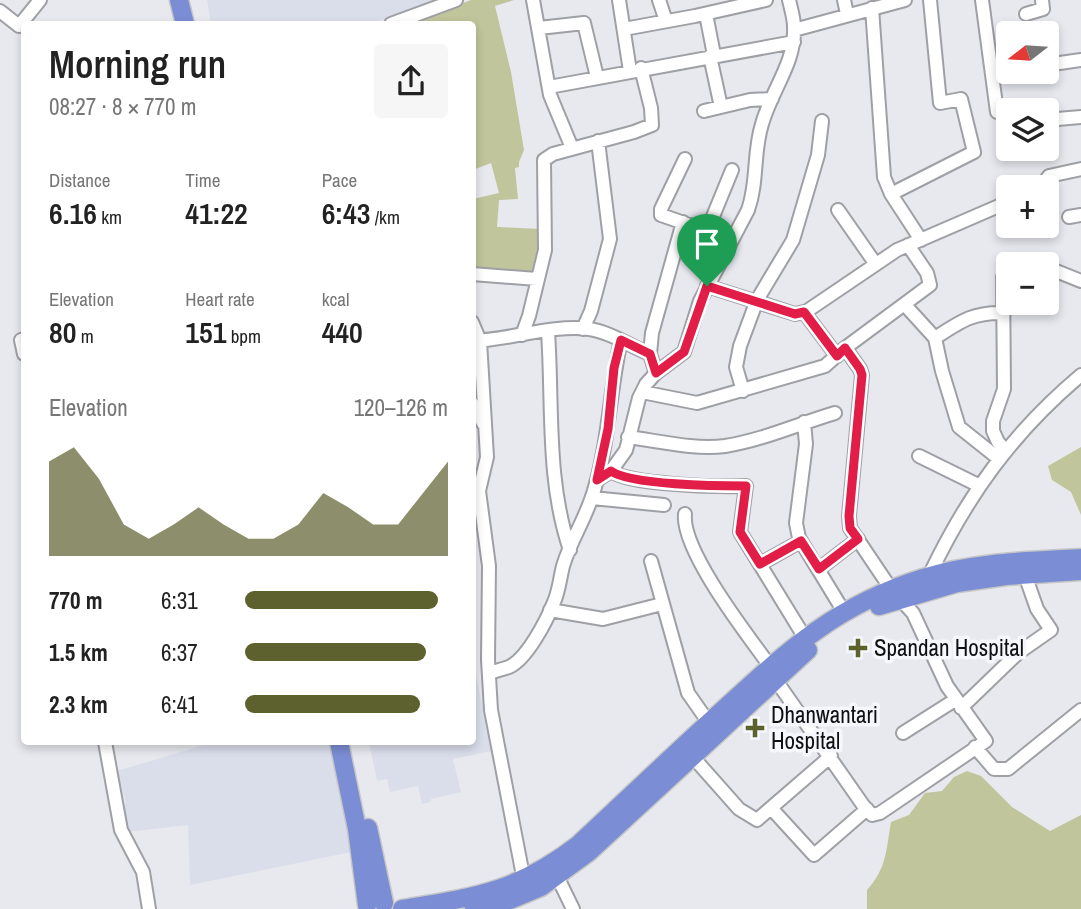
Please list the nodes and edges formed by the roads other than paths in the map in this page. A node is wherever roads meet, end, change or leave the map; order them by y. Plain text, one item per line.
1 (40, 0) edge
2 (179, 0) edge
3 (190, 0) edge
4 (456, 0) edge
5 (533, 0) edge
6 (619, 0) edge
7 (659, 0) edge
8 (766, 0) edge
9 (789, 0) edge
10 (844, 0) edge
11 (905, 0) edge
12 (930, 0) edge
13 (982, 0) edge
14 (1042, 0) edge
15 (722, 5) edge
16 (872, 8) junction
17 (0, 11) edge
18 (706, 14) junction
19 (847, 14) junction
20 (1026, 14) dead end
21 (23, 21) edge
22 (184, 21) edge
23 (194, 21) edge
24 (399, 21) edge
25 (666, 22) junction
26 (21, 24) edge
27 (539, 28) junction
28 (624, 29) junction
29 (794, 36) junction
30 (712, 56) junction
31 (1081, 60) edge
32 (1059, 63) edge
33 (635, 69) junction
34 (597, 77) junction
35 (549, 87) junction
36 (772, 99) junction
37 (996, 105) edge
38 (721, 107) junction
39 (704, 111) dead end
40 (1081, 117) edge
41 (1059, 119) edge
42 (822, 121) dead end
43 (598, 141) junction
44 (572, 148) junction
45 (685, 159) dead end
46 (1081, 169) edge
47 (732, 170) dead end
48 (1054, 175) edge
49 (891, 194) junction
50 (996, 207) edge
51 (838, 210) dead end
52 (683, 222) junction
53 (921, 240) junction
54 (908, 245) junction
55 (875, 263) junction
56 (1059, 272) edge
57 (476, 274) edge
58 (537, 279) junction
59 (1081, 281) edge
60 (707, 286) junction
61 (757, 300) junction
62 (905, 305) junction
63 (804, 313) junction
64 (996, 313) edge
65 (1004, 315) edge
66 (583, 329) junction
67 (548, 332) junction
68 (522, 335) junction
69 (935, 338) junction
70 (621, 340) junction
71 (476, 341) edge
72 (841, 352) junction
73 (650, 354) junction
74 (656, 373) junction
75 (1081, 375) edge
76 (743, 391) junction
77 (642, 392) junction
78 (476, 411) edge
79 (835, 413) dead end
80 (804, 422) junction
81 (485, 428) junction
82 (628, 437) junction
83 (1002, 454) junction
84 (919, 456) dead end
85 (611, 471) junction
86 (597, 480) junction
87 (980, 486) junction
88 (592, 498) junction
89 (664, 505) dead end
90 (685, 514) dead end
91 (478, 520) edge
92 (858, 539) junction
93 (801, 541) junction
94 (570, 550) junction
95 (1081, 558) edge
96 (651, 561) dead end
97 (760, 564) junction
98 (819, 569) junction
99 (1081, 571) edge
100 (1026, 575) junction
101 (929, 576) junction
102 (896, 594) junction
103 (662, 604) junction
104 (550, 610) junction
105 (844, 612) junction
106 (804, 638) junction
107 (773, 672) junction
108 (489, 673) junction
109 (958, 704) junction
110 (1081, 710) edge
111 (709, 723) junction
112 (903, 733) dead end
113 (106, 745) edge
114 (340, 745) edge
115 (350, 745) edge
116 (975, 747) junction
117 (692, 756) junction
118 (831, 756) junction
119 (771, 808) junction
120 (867, 809) junction
121 (557, 876) junction
122 (525, 887) junction
123 (376, 906) edge
124 (149, 909) edge
125 (402, 909) edge
126 (472, 909) edge
127 (573, 909) edge

1 - 21 street
2 - 22 highway
3 - 23 highway
4 - 24 street
5 - 27 street
6 - 28 street
7 - 25 street
8 - 15 street
9 - 29 street
10 - 19 street
11 - 16 street
12 - 49 street
13 - 37 street
14 - 20 street
15 - 18 street
16 - 19 street
16 - 49 street
17 - 26 street
18 - 25 street
18 - 30 street
19 - 29 street
25 - 28 street
27 - 34 street
27 - 35 street
28 - 33 street
29 - 30 street
29 - 36 street
30 - 33 street
30 - 38 street
31 - 32 street
33 - 34 street
33 - 43 street
34 - 35 street
35 - 44 street
36 - 38 street
36 - 60 street
38 - 39 street
40 - 41 street
42 - 61 street
43 - 44 street
43 - 66 street
44 - 58 street
45 - 52 street
46 - 48 street
47 - 52 street
49 - 53 street
50 - 53 street
51 - 55 street
52 - 73 street
53 - 54 street
54 - 55 street
54 - 62 street
55 - 63 street
56 - 59 street
57 - 58 street
58 - 68 street
60 - 61 street
60 - 74 street
61 - 63 street
61 - 76 street
62 - 69 street
62 - 72 street
63 - 72 street
64 - 69 street
65 - 83 street
66 - 67 street
66 - 70 street
67 - 68 street
67 - 94 street
68 - 71 street
69 - 83 street
70 - 73 street
70 - 86 street
71 - 81 street
72 - 76 street
72 - 92 street
73 - 74 street
74 - 77 street
75 - 83 street
76 - 77 street
77 - 82 street
78 - 81 street
79 - 80 street
80 - 82 street
80 - 93 street
81 - 91 street
82 - 85 street
83 - 87 street
84 - 87 street
85 - 86 street
85 - 97 street
86 - 88 street
87 - 101 street
88 - 89 street
88 - 94 street
90 - 107 street
91 - 108 street
92 - 98 street
92 - 102 street
93 - 97 street
93 - 98 street
94 - 104 street
95 - 101 highway
96 - 103 street
97 - 106 street
98 - 105 street
99 - 100 highway
100 - 102 highway
100 - 109 street
101 - 102 highway
102 - 105 highway
102 - 107 highway
102 - 109 street
103 - 104 street
103 - 111 street
104 - 108 street
105 - 106 highway
106 - 107 highway
107 - 111 highway
107 - 117 highway
107 - 118 street
108 - 122 street
109 - 112 street
109 - 116 street
110 - 116 street
111 - 122 highway
113 - 124 street
114 - 123 highway
115 - 123 highway
116 - 120 street
117 - 119 street
117 - 121 highway
118 - 119 street
118 - 120 street
119 - 120 street
121 - 122 highway
121 - 127 street
122 - 125 highway
122 - 126 highway

